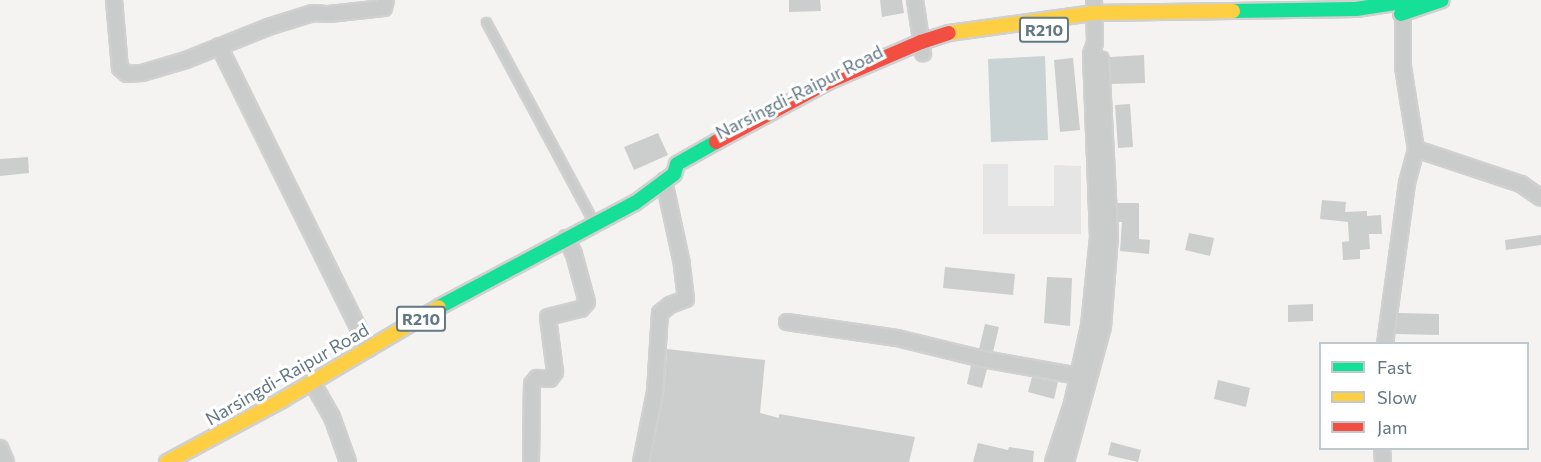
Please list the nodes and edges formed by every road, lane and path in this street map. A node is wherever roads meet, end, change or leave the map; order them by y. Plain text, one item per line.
1 (114, 0) edge
2 (386, 0) edge
3 (915, 0) edge
4 (1442, 0) edge
5 (1240, 6) edge
6 (1407, 6) edge
7 (1094, 12) edge
8 (486, 22) dead end
9 (1095, 43) junction
10 (219, 46) junction
11 (922, 47) junction
12 (1416, 148) junction
13 (669, 177) junction
14 (1541, 198) edge
15 (594, 224) junction
16 (566, 238) junction
17 (787, 322) dead end
18 (1385, 342) edge
19 (369, 349) junction
20 (1078, 376) junction
21 (312, 382) junction
22 (0, 448) edge
23 (6, 462) edge
24 (167, 462) edge
25 (348, 462) edge
26 (531, 462) edge
27 (641, 462) edge
28 (1053, 462) edge
29 (1066, 462) edge

1 - 10 street
2 - 10 street
3 - 11 street
4 - 6 main road, Narsingdi-Raipur Road / R210
5 - 6 main road, Narsingdi-Raipur Road / R210
5 - 7 main road, Narsingdi-Raipur Road / R210
6 - 7 main road, Narsingdi-Raipur Road / R210
6 - 12 street
7 - 9 street
7 - 11 main road, Narsingdi-Raipur Road / R210
8 - 15 lane
9 - 20 street
9 - 29 street
10 - 19 street
11 - 13 main road, Narsingdi-Raipur Road / R210
12 - 14 street
12 - 18 street
13 - 15 main road, Narsingdi-Raipur Road / R210
13 - 27 street
15 - 16 main road, Narsingdi-Raipur Road / R210
16 - 19 main road, Narsingdi-Raipur Road / R210
16 - 26 street
17 - 20 street
19 - 21 main road, Narsingdi-Raipur Road / R210
20 - 28 street
21 - 24 main road, Narsingdi-Raipur Road / R210
21 - 25 street
22 - 23 street

